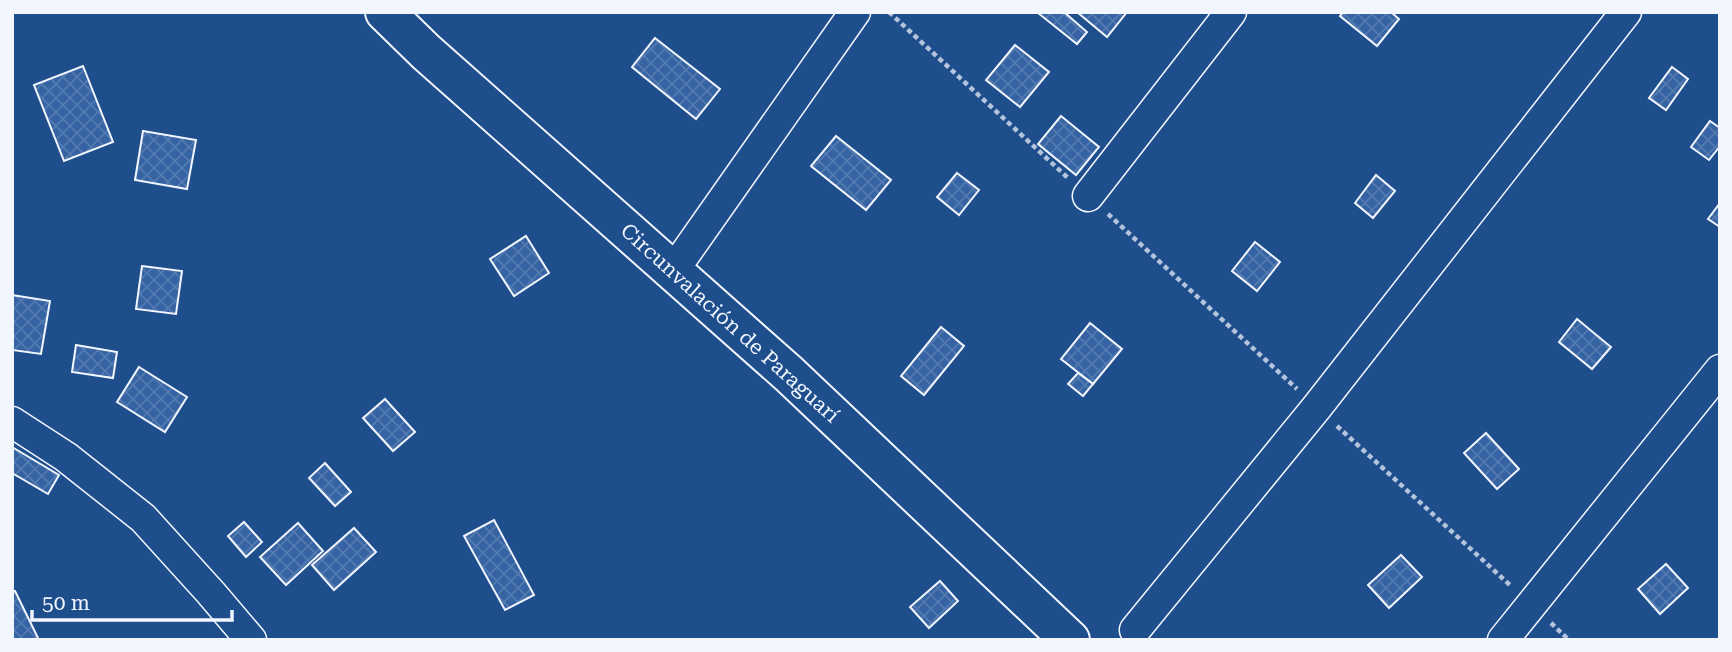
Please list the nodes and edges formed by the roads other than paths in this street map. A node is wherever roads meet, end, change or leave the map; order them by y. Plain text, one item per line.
1 (384, 12) edge
2 (855, 12) edge
3 (1231, 12) edge
4 (1626, 12) edge
5 (1088, 195) road end
6 (673, 271) junction
7 (1720, 370) edge
8 (12, 422) edge
9 (1135, 630) dead end
10 (251, 640) edge
11 (1070, 640) edge
12 (1503, 640) edge

1 - 6 highway, Circunvalación de Paraguarí
2 - 6 street
3 - 5 street
4 - 9 street
6 - 11 highway, Circunvalación de Paraguarí
7 - 12 street
8 - 10 street

